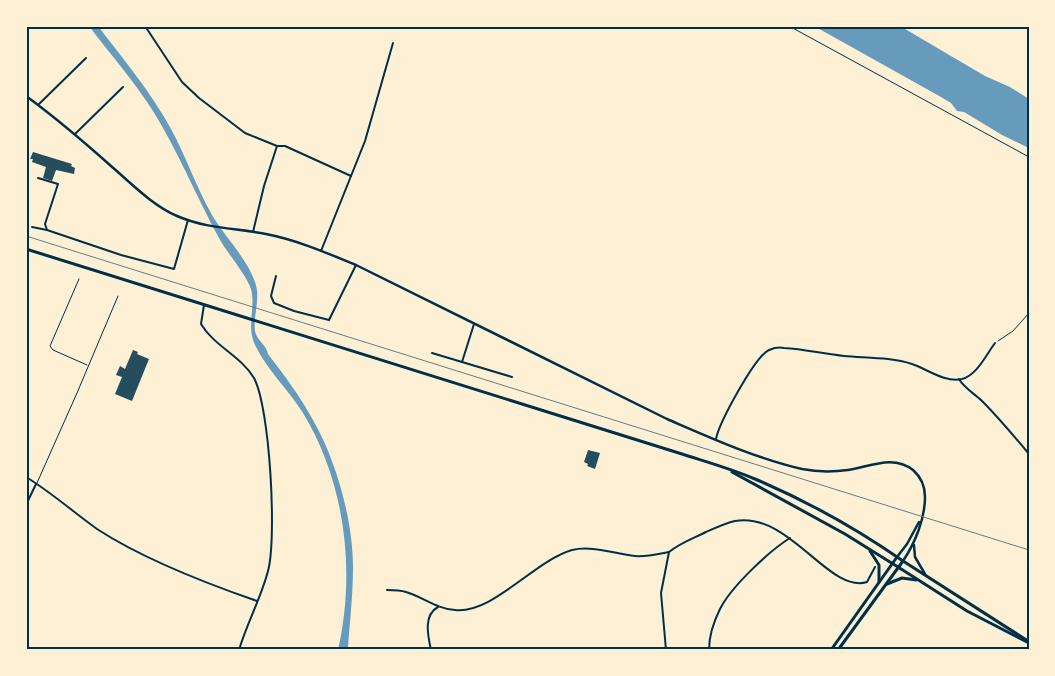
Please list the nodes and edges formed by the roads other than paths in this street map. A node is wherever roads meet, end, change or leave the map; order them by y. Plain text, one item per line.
1 (145, 26) edge
2 (393, 43) dead end
3 (86, 58) dead end
4 (124, 87) dead end
5 (26, 96) edge
6 (38, 105) junction
7 (75, 134) junction
8 (277, 146) junction
9 (351, 176) junction
10 (38, 178) dead end
11 (188, 220) junction
12 (32, 227) dead end
13 (47, 230) junction
14 (253, 232) junction
15 (26, 249) edge
16 (321, 251) junction
17 (356, 265) junction
18 (276, 276) dead end
19 (80, 279) dead end
20 (118, 296) dead end
21 (204, 305) junction
22 (474, 324) junction
23 (995, 343) road end
24 (432, 353) dead end
25 (462, 362) junction
26 (88, 365) junction
27 (512, 377) dead end
28 (959, 379) junction
29 (716, 440) junction
30 (1029, 454) edge
31 (728, 469) junction
32 (26, 477) edge
33 (36, 483) junction
34 (26, 505) edge
35 (921, 518) junction
36 (790, 538) junction
37 (914, 541) junction
38 (868, 549) junction
39 (669, 552) junction
40 (898, 557) junction
41 (903, 560) junction
42 (893, 564) junction
43 (875, 567) dead end
44 (898, 567) junction
45 (926, 575) junction
46 (921, 582) junction
47 (879, 583) junction
48 (884, 586) junction
49 (387, 590) dead end
50 (256, 601) junction
51 (438, 607) junction
52 (1029, 642) edge
53 (239, 650) edge
54 (431, 650) edge
55 (666, 650) edge
56 (709, 650) edge
57 (831, 650) edge
58 (838, 650) edge

1 - 8 street
2 - 9 street
3 - 6 street
4 - 7 street
5 - 6 street
6 - 7 street
7 - 11 street
8 - 9 street
8 - 14 street
9 - 16 street
10 - 13 street
11 - 13 street
11 - 14 street
12 - 13 street
14 - 16 street
15 - 21 main road
16 - 17 street
17 - 18 street
17 - 22 street
19 - 26 lane
20 - 26 lane
21 - 31 main road
21 - 50 street
22 - 25 street
22 - 29 street
23 - 28 street
24 - 25 street
25 - 27 street
26 - 33 lane
28 - 29 street
28 - 30 street
29 - 35 street
31 - 38 main road
31 - 40 main road
32 - 33 street
33 - 34 street
33 - 50 street
35 - 37 street
35 - 40 street
36 - 39 street
36 - 43 street
36 - 56 street
37 - 41 street
37 - 45 street
38 - 42 main road
38 - 47 main road
39 - 51 street
39 - 55 street
40 - 41 main road
40 - 42 main road
41 - 44 main road
41 - 45 main road
42 - 44 main road
42 - 47 main road
44 - 46 main road
44 - 48 main road
45 - 52 main road
46 - 48 main road
46 - 52 main road
47 - 57 main road
48 - 58 main road
49 - 51 street
50 - 53 street
51 - 54 street

